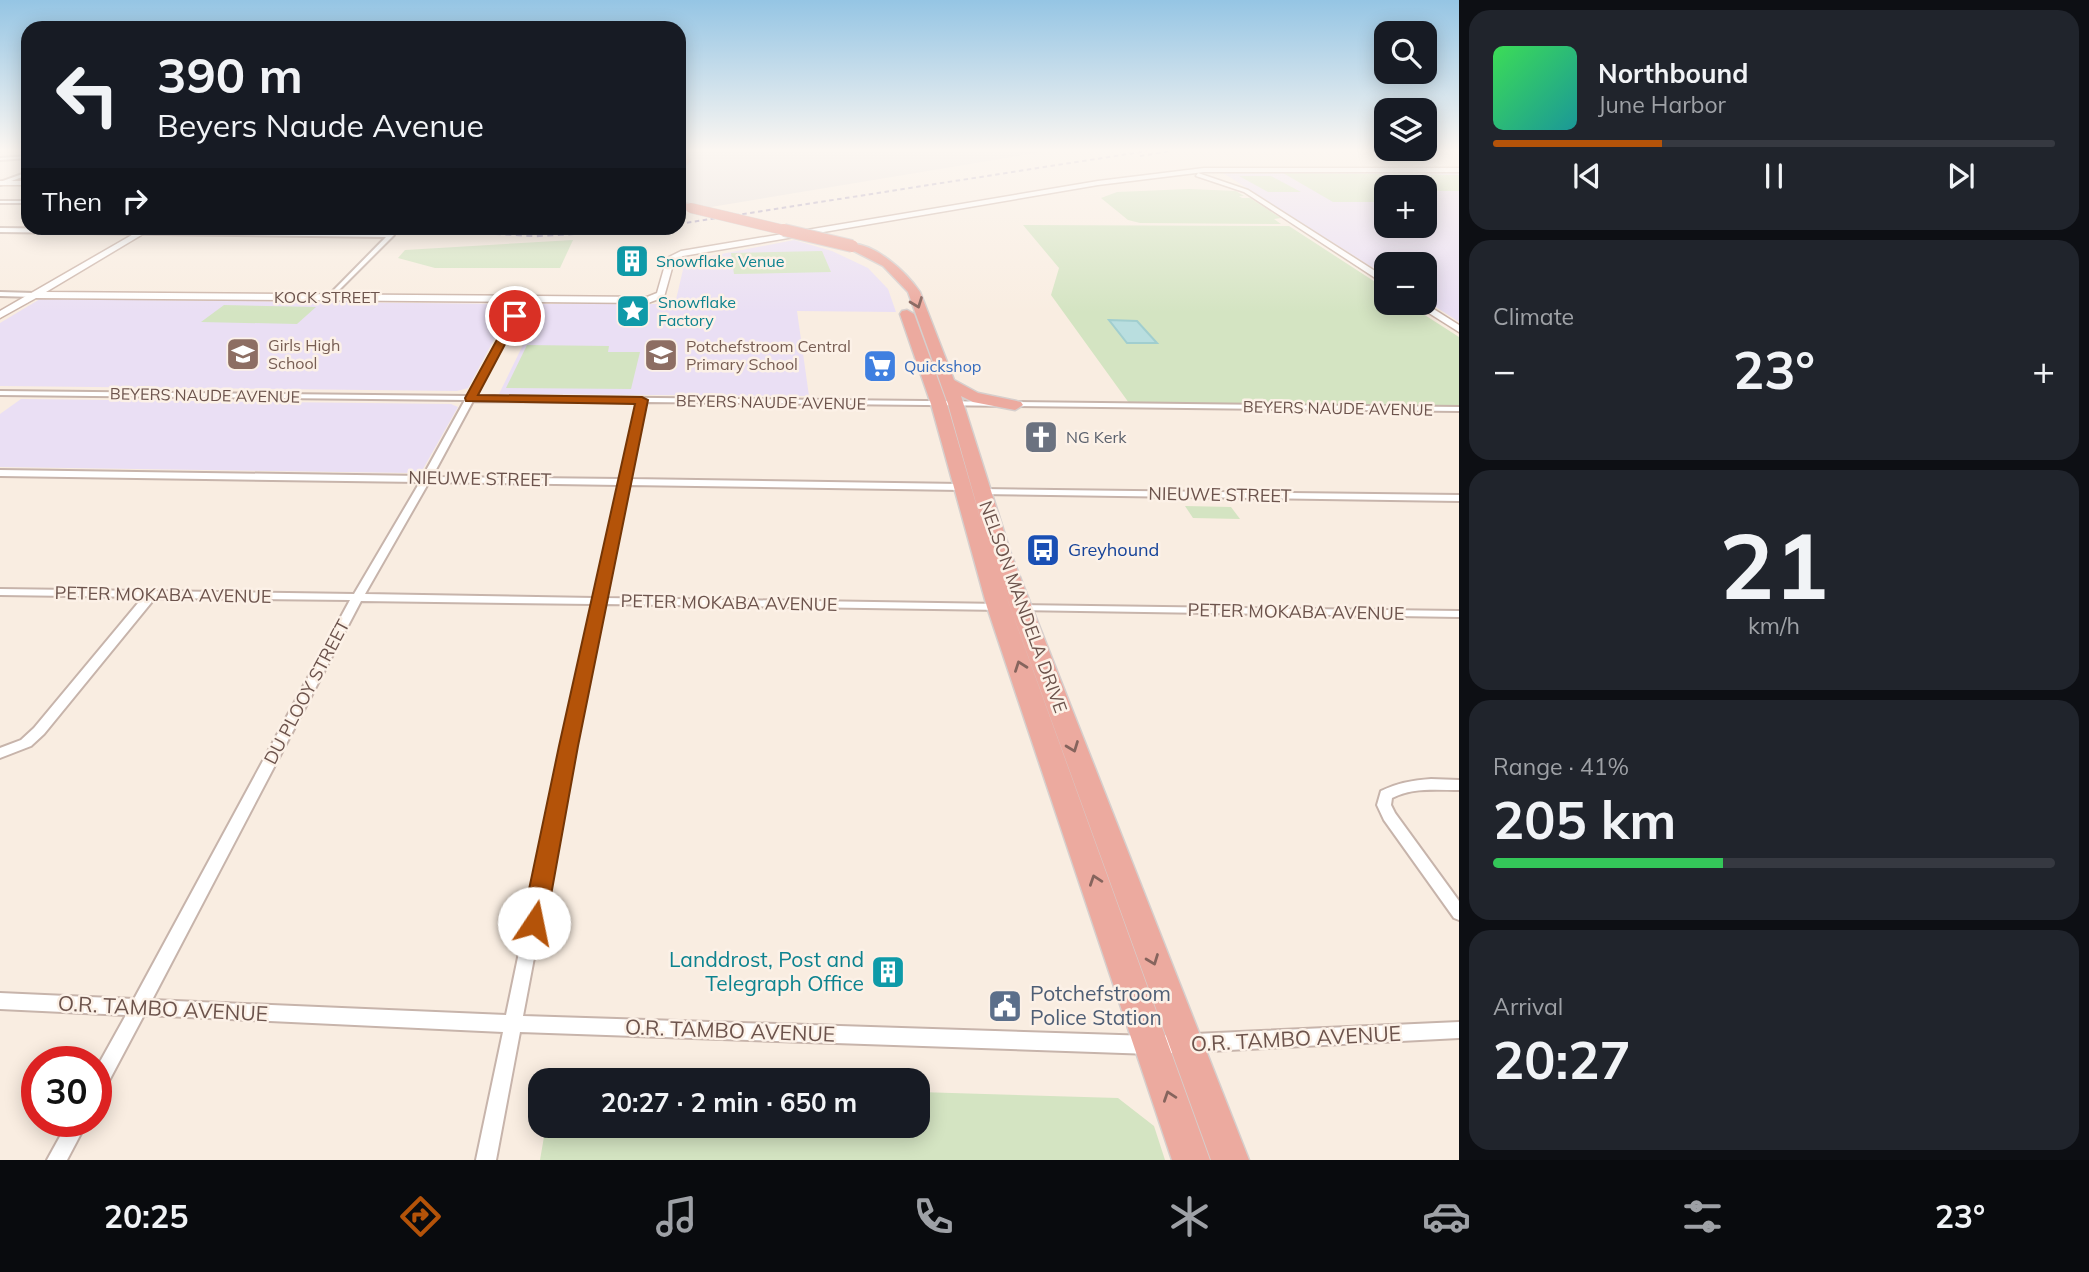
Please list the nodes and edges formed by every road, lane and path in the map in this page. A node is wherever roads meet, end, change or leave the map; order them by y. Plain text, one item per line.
1 (969, 205) edge
2 (1267, 205) edge
3 (686, 208) edge
4 (0, 229) edge
5 (21, 229) edge
6 (136, 235) edge
7 (388, 235) edge
8 (847, 246) junction
9 (1374, 274) edge
10 (0, 295) edge
11 (34, 295) junction
12 (330, 297) junction
13 (524, 299) junction
14 (0, 315) edge
15 (1437, 315) edge
16 (1459, 329) edge
17 (0, 393) edge
18 (948, 397) junction
19 (470, 398) junction
20 (642, 400) junction
21 (1015, 405) junction
22 (1459, 409) edge
23 (0, 473) edge
24 (427, 478) junction
25 (626, 481) junction
26 (971, 489) junction
27 (1459, 498) edge
28 (0, 592) edge
29 (151, 595) junction
30 (357, 598) junction
31 (600, 602) junction
32 (1010, 607) junction
33 (1459, 614) edge
34 (0, 753) edge
35 (1459, 785) edge
36 (1459, 913) edge
37 (0, 1002) edge
38 (139, 1008) junction
39 (514, 1024) junction
40 (1459, 1030) edge
41 (1151, 1045) junction
42 (1185, 1045) junction
43 (112, 1058) edge
44 (70, 1137) edge
45 (57, 1160) edge
46 (486, 1160) edge
47 (1191, 1160) edge
48 (1230, 1160) edge

1 - 13 street, KOCK STREET
2 - 9 street
3 - 8 highway, NELSON MANDELA DRIVE, bridge
4 - 5 street
6 - 11 street
7 - 12 street
8 - 18 highway, NELSON MANDELA DRIVE
8 -> 18 highway, NELSON MANDELA DRIVE
10 - 11 street, KOCK STREET
11 - 12 street, KOCK STREET
11 - 14 street
12 - 13 street, KOCK STREET
13 - 19 street, DU PLOOY STREET
15 - 16 street
17 - 19 street, BEYERS NAUDE AVENUE
18 - 20 street, BEYERS NAUDE AVENUE
18 - 21 street, BEYERS NAUDE AVENUE
18 - 21 highway
18 - 26 highway, NELSON MANDELA DRIVE
19 - 20 street, BEYERS NAUDE AVENUE
19 - 24 street, DU PLOOY STREET
20 - 25 street
21 - 22 street, BEYERS NAUDE AVENUE
23 - 24 street, NIEUWE STREET
24 - 25 street, NIEUWE STREET
24 - 30 street, DU PLOOY STREET
25 - 26 street, NIEUWE STREET
25 - 31 street
26 - 27 street, NIEUWE STREET
26 - 32 highway, NELSON MANDELA DRIVE
28 - 29 street, PETER MOKABA AVENUE
29 - 30 street, PETER MOKABA AVENUE
29 - 34 street
30 - 31 street, PETER MOKABA AVENUE
30 - 38 street, DU PLOOY STREET
31 - 32 street, PETER MOKABA AVENUE
31 - 39 street
32 - 33 street, PETER MOKABA AVENUE
41 -> 32 highway, NELSON MANDELA DRIVE
32 -> 42 highway, NELSON MANDELA DRIVE
35 - 36 street
37 - 38 street, O.R. TAMBO AVENUE
38 - 39 street, O.R. TAMBO AVENUE
38 - 43 street, DU PLOOY STREET
39 - 41 street, O.R. TAMBO AVENUE
39 - 46 street
40 - 42 street, O.R. TAMBO AVENUE
41 - 42 street, O.R. TAMBO AVENUE
47 -> 41 highway, NELSON MANDELA DRIVE
42 - 48 highway, NELSON MANDELA DRIVE
44 - 45 street

